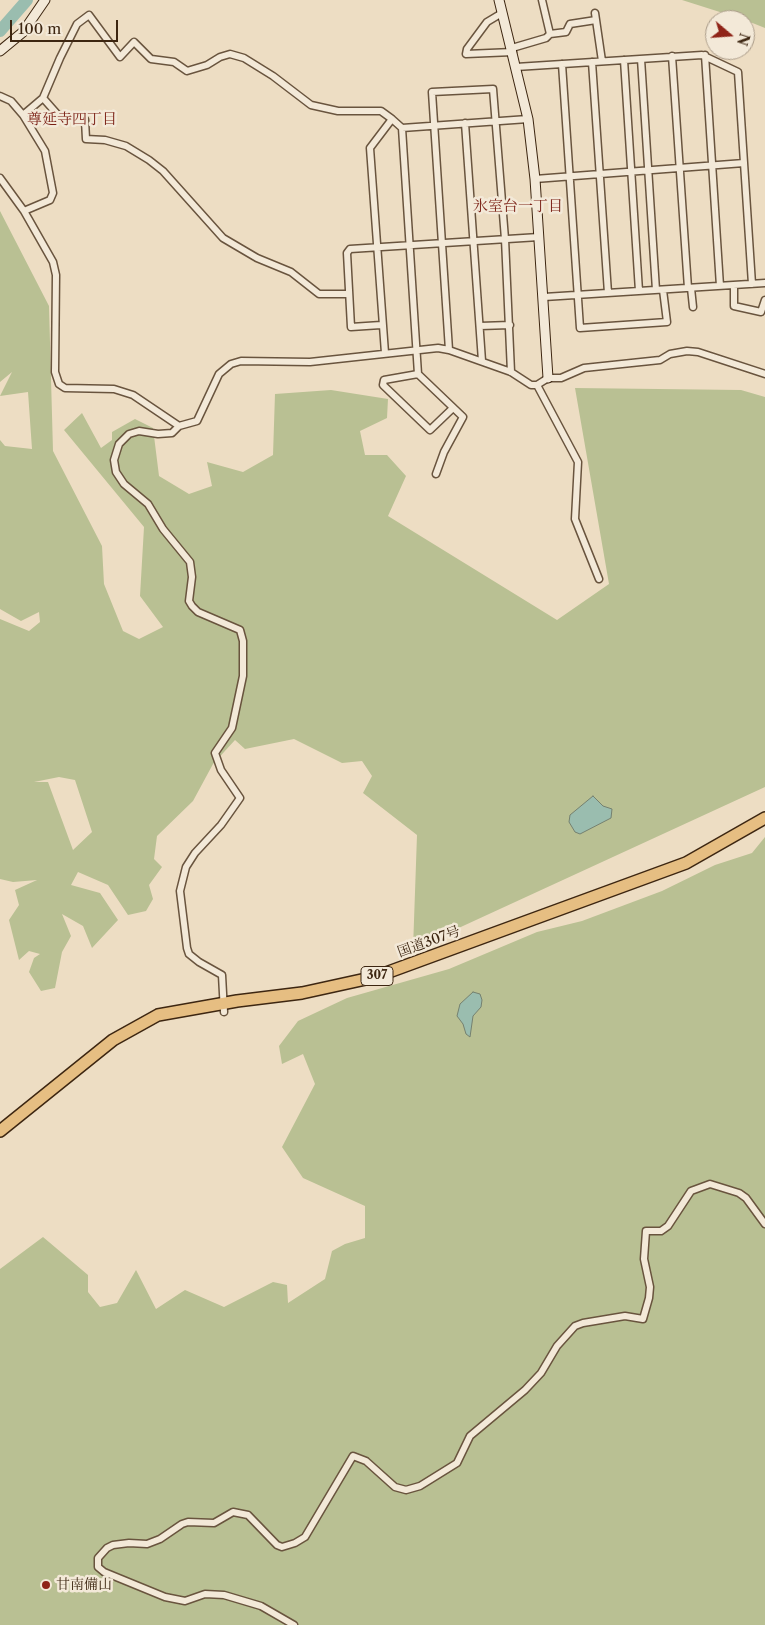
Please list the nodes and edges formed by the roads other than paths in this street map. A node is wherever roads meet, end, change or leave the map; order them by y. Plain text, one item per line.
1 (45, 0) edge
2 (499, 0) edge
3 (542, 0) edge
4 (502, 12) junction
5 (550, 34) junction
6 (512, 50) junction
7 (0, 51) edge
8 (705, 55) edge
9 (672, 56) junction
10 (641, 59) junction
11 (624, 60) junction
12 (705, 60) edge
13 (715, 60) edge
14 (602, 61) junction
15 (592, 62) junction
16 (562, 64) junction
17 (516, 67) junction
18 (0, 96) edge
19 (43, 98) junction
20 (23, 115) junction
21 (392, 119) junction
22 (528, 120) junction
23 (496, 121) junction
24 (465, 123) junction
25 (434, 126) junction
26 (402, 128) junction
27 (744, 163) junction
28 (712, 167) junction
29 (680, 169) junction
30 (648, 170) junction
31 (631, 171) junction
32 (601, 173) junction
33 (569, 176) junction
34 (0, 178) edge
35 (535, 179) junction
36 (24, 210) junction
37 (539, 237) junction
38 (505, 239) junction
39 (474, 241) junction
40 (442, 243) junction
41 (410, 245) junction
42 (377, 247) junction
43 (765, 283) edge
44 (752, 284) junction
45 (734, 285) junction
46 (720, 286) junction
47 (689, 288) junction
48 (660, 290) junction
49 (639, 291) junction
50 (608, 293) junction
51 (349, 294) junction
52 (578, 295) junction
53 (544, 297) junction
54 (765, 300) edge
55 (693, 307) dead end
56 (382, 325) junction
57 (510, 325) junction
58 (480, 326) junction
59 (418, 349) junction
60 (449, 350) junction
61 (385, 352) junction
62 (482, 361) junction
63 (512, 372) junction
64 (418, 374) junction
65 (765, 374) edge
66 (548, 378) junction
67 (537, 385) junction
68 (453, 408) junction
69 (179, 426) junction
70 (436, 474) dead end
71 (598, 579) dead end
72 (765, 818) edge
73 (224, 1008) junction
74 (0, 1131) edge
75 (765, 1224) edge
76 (294, 1625) edge

1 - 7 street
2 - 4 street
3 - 5 street
4 - 6 street
4 - 6 street
5 - 6 street
5 - 14 street
6 - 17 street
8 - 9 street
9 - 10 street
9 - 29 street
10 - 11 street
10 - 30 street
11 - 14 street
11 - 31 street
12 - 28 street
13 - 27 street
14 - 15 street
15 - 16 street
15 - 32 street
16 - 17 street
16 - 33 street
17 - 22 street
18 - 20 street
19 - 20 street
19 - 21 street
19 - 51 street
20 - 36 street
21 - 26 street
21 - 42 street
22 - 23 street
22 - 35 street
23 - 24 street
23 - 25 street
23 - 38 street
24 - 25 street
24 - 39 street
25 - 26 street
25 - 40 street
26 - 41 street
27 - 28 street
27 - 44 street
28 - 29 street
28 - 46 street
29 - 30 street
29 - 47 street
30 - 31 street
30 - 48 street
31 - 32 street
31 - 49 street
32 - 33 street
32 - 50 street
33 - 35 street
33 - 52 street
34 - 36 street
35 - 37 street
36 - 69 street
37 - 38 street
37 - 53 street
38 - 39 street
38 - 57 street
39 - 40 street
39 - 58 street
40 - 41 street
40 - 60 street
41 - 42 street
41 - 59 street
42 - 51 street
42 - 56 street
43 - 44 street
44 - 45 street
45 - 46 street
45 - 54 street
46 - 47 street
47 - 48 street
47 - 55 street
48 - 49 street
48 - 52 street
49 - 50 street
50 - 52 street
51 - 56 street
52 - 53 street
53 - 66 street
56 - 61 street
57 - 58 street
57 - 63 street
58 - 62 street
59 - 60 street
59 - 61 street
59 - 64 street
60 - 62 street
61 - 69 street
62 - 63 street
63 - 67 street
64 - 68 street
64 - 68 street
65 - 66 street
66 - 67 street
67 - 71 street
68 - 70 street
69 - 73 street
72 - 73 highway, 国道307号 / 307
73 - 74 highway, 国道307号 / 307
75 - 76 street

